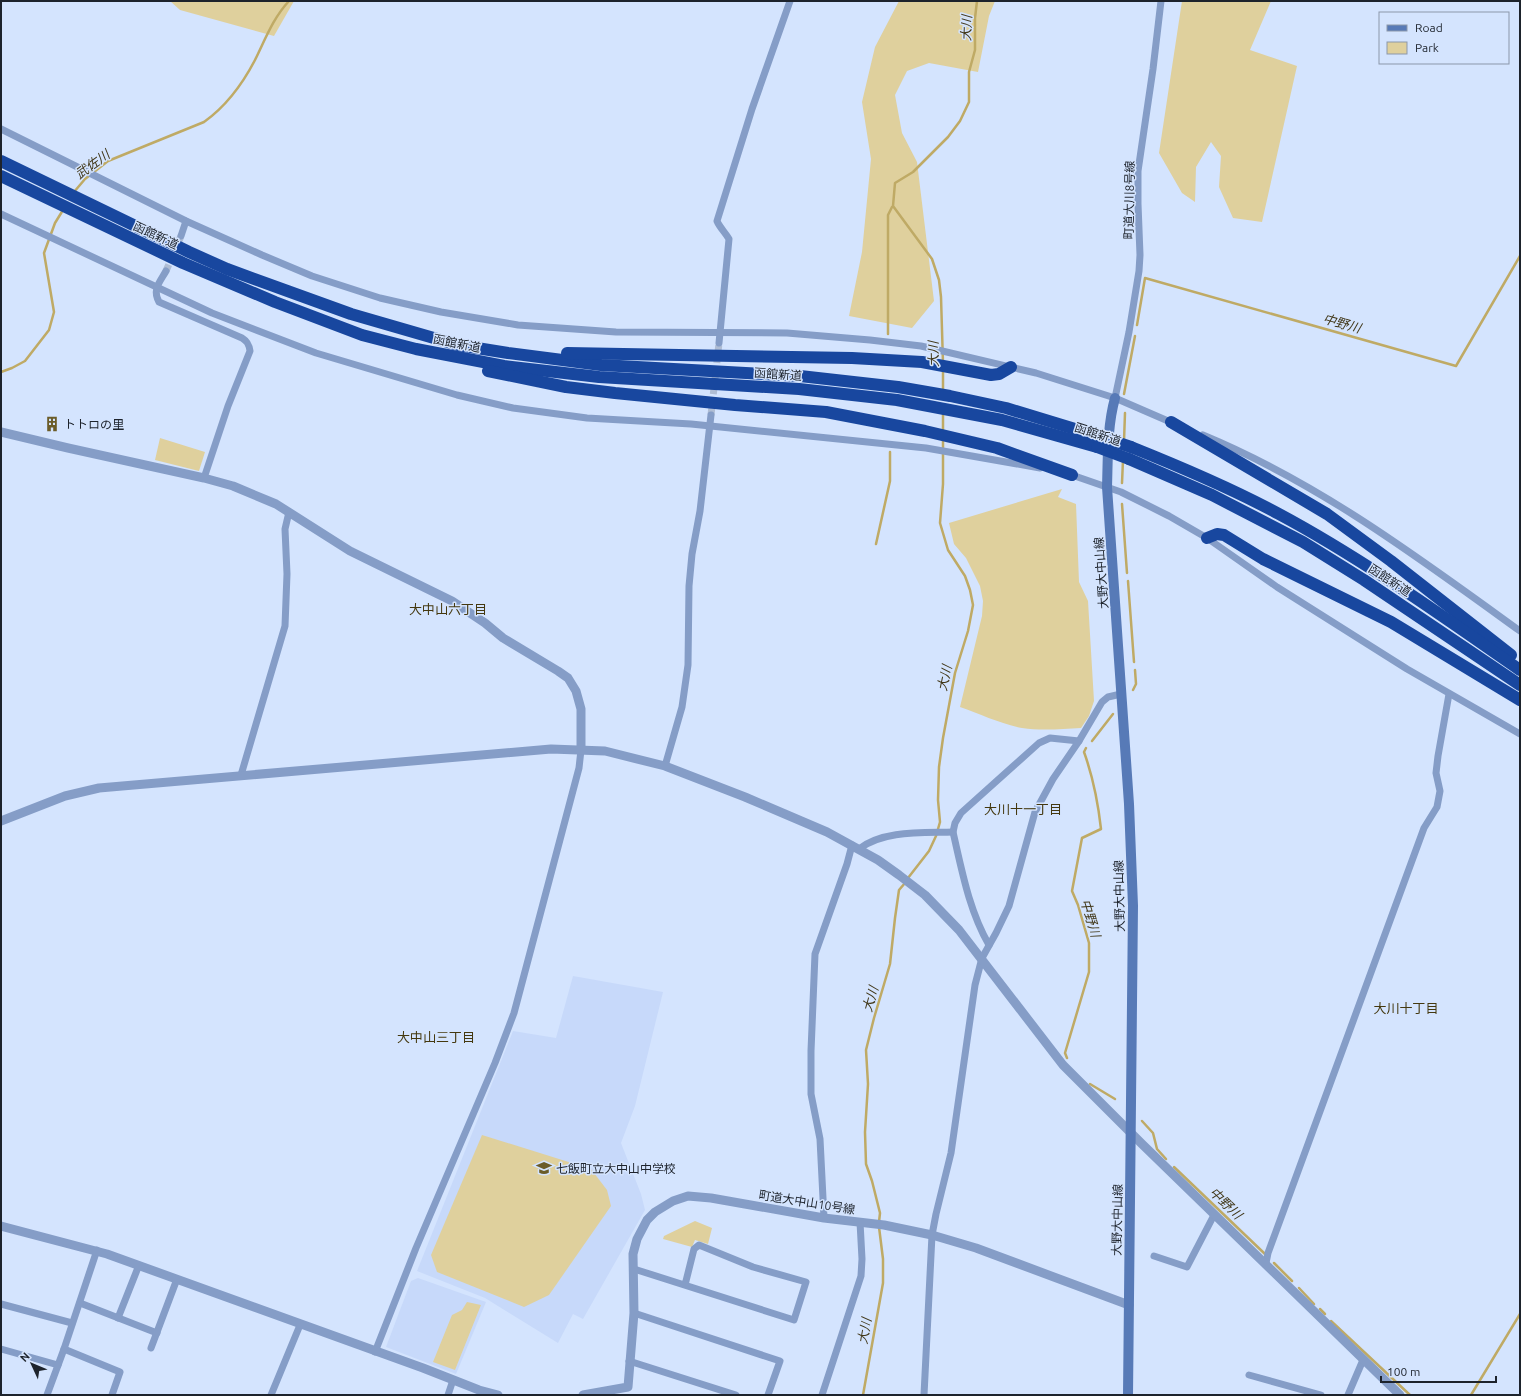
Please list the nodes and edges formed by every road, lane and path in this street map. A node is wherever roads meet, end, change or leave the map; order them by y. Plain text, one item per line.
1 (790, 1) edge
2 (1161, 1) edge
3 (1, 129) edge
4 (1, 161) edge
5 (1, 176) edge
6 (1, 214) edge
7 (186, 221) junction
8 (181, 236) tunnel mouth
9 (166, 271) tunnel mouth
10 (156, 288) junction
11 (720, 332) junction
12 (362, 335) junction
13 (719, 343) tunnel mouth
14 (458, 344) junction
15 (1011, 367) junction
16 (1115, 398) junction
17 (711, 415) tunnel mouth
18 (1171, 422) junction
19 (710, 426) junction
20 (1, 432) edge
21 (1098, 442) junction
22 (1130, 453) junction
23 (1072, 475) junction
24 (204, 478) junction
25 (1107, 487) junction
26 (289, 512) junction
27 (1207, 538) junction
28 (1520, 631) edge
29 (1520, 662) edge
30 (1520, 670) edge
31 (1520, 685) edge
32 (1121, 694) junction
33 (1449, 694) junction
34 (1520, 700) edge
35 (1520, 734) edge
36 (1078, 742) junction
37 (581, 750) junction
38 (665, 766) junction
39 (241, 776) junction
40 (1, 821) edge
41 (953, 832) junction
42 (855, 847) junction
43 (989, 946) junction
44 (982, 958) junction
45 (1130, 1132) junction
46 (1214, 1215) junction
47 (824, 1218) junction
48 (864, 1223) junction
49 (1, 1226) edge
50 (932, 1235) junction
51 (97, 1250) junction
52 (1154, 1256) dead end
53 (1266, 1263) junction
54 (138, 1265) junction
55 (634, 1269) junction
56 (177, 1279) junction
57 (685, 1284) junction
58 (80, 1303) junction
59 (1, 1304) edge
60 (1129, 1305) junction
61 (634, 1313) junction
62 (118, 1318) junction
63 (72, 1323) junction
64 (300, 1325) junction
65 (157, 1332) junction
66 (151, 1348) dead end
67 (1, 1349) edge
68 (64, 1349) junction
69 (375, 1352) junction
70 (1363, 1360) junction
71 (629, 1361) junction
72 (58, 1365) junction
73 (1249, 1376) dead end
74 (453, 1380) junction
75 (629, 1391) edge
76 (47, 1395) edge
77 (112, 1395) edge
78 (271, 1395) edge
79 (448, 1395) edge
80 (498, 1395) edge
81 (583, 1395) edge
82 (736, 1395) edge
83 (768, 1395) edge
84 (822, 1395) edge
85 (924, 1395) edge
86 (1129, 1395) edge
87 (1321, 1395) edge
88 (1348, 1395) edge
89 (1400, 1395) edge

1 - 11 street
2 - 16 street, 町道大川8号線
3 - 7 street
4 - 14 highway, 函館新道
5 - 12 highway, 函館新道
6 - 10 street
7 - 8 street
7 - 11 street
9 - 10 street
10 - 19 street
10 - 24 street
11 - 13 street
11 - 15 street
12 - 21 highway, 函館新道
12 - 23 highway
14 - 15 highway
14 - 21 highway, 函館新道
15 - 16 street
16 - 18 street
16 - 25 main road, 大野大中山線
17 - 19 street
18 - 28 street
18 - 29 highway
19 - 23 street
19 - 38 street
20 - 24 street
21 - 22 highway, 函館新道, bridge
22 - 30 highway, 函館新道
22 - 31 highway, 函館新道
23 - 25 street
24 - 26 street
25 - 27 street
25 - 32 main road, 大野大中山線
26 - 37 street
26 - 39 street
27 - 33 street
27 - 34 highway
32 - 36 street
32 - 45 main road, 大野大中山線
33 - 35 street
33 - 53 street
36 - 41 street
36 - 43 street
37 - 38 street
37 - 39 street
37 - 69 street
38 - 42 street
39 - 40 street
41 - 42 street
41 - 43 street
42 - 44 street
42 - 47 street
43 - 44 street
44 - 45 street
44 - 50 street
45 - 46 street
45 - 60 main road, 大野大中山線
46 - 52 street
46 - 53 street
47 - 48 street, 町道大中山10号線
47 - 55 street, 町道大中山10号線
48 - 50 street, 町道大中山10号線
48 - 84 street
49 - 51 street
50 - 60 street, 町道大中山10号線
50 - 85 street
51 - 54 street
51 - 58 street
53 - 70 street
54 - 56 street
54 - 62 street
55 - 57 street
55 - 61 street, 町道大中山10号線
56 - 64 street
56 - 65 street
57 - 57 street
58 - 62 street
58 - 63 street
59 - 63 street
60 - 86 main road, 大野大中山線
61 - 71 street, 町道大中山10号線
61 - 83 street
62 - 65 street
63 - 68 street
64 - 69 street
64 - 78 street
65 - 66 street
67 - 72 street
68 - 72 street
68 - 77 street
69 - 74 street
70 - 88 street
70 - 89 street
71 - 75 street, 町道大中山10号線
71 - 82 street
72 - 76 street
73 - 87 street
74 - 79 street
74 - 80 street
75 - 81 street

